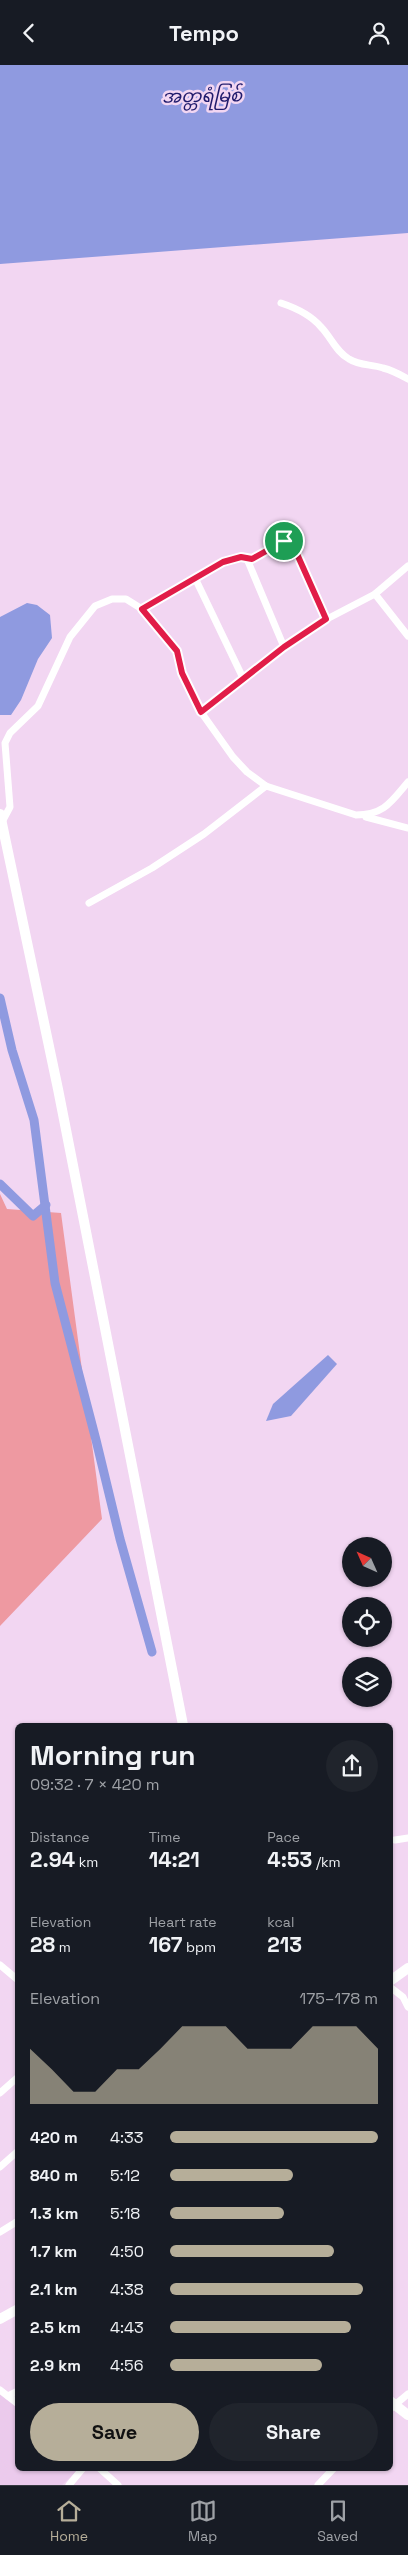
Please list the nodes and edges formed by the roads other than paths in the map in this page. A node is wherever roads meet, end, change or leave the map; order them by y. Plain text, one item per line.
1 (281, 303) dead end
2 (408, 379) edge
3 (247, 559) junction
4 (408, 566) edge
5 (195, 578) junction
6 (376, 594) junction
7 (142, 609) junction
8 (326, 619) junction
9 (408, 636) edge
10 (284, 647) junction
11 (243, 678) junction
12 (201, 712) junction
13 (408, 782) edge
14 (266, 786) junction
15 (356, 815) junction
16 (1, 818) edge
17 (408, 828) edge
18 (89, 903) dead end
19 (183, 1723) edge
20 (408, 1838) edge
21 (395, 1840) dead end
22 (0, 1965) edge
23 (408, 1968) edge
24 (15, 1977) edge
25 (393, 1979) edge
26 (393, 1989) edge
27 (408, 2007) edge
28 (15, 2080) edge
29 (0, 2093) edge
30 (15, 2154) edge
31 (0, 2167) edge
32 (15, 2223) edge
33 (0, 2231) edge
34 (15, 2310) edge
35 (1, 2317) edge
36 (0, 2390) edge
37 (15, 2392) edge
38 (408, 2394) edge
39 (8, 2396) junction
40 (15, 2402) edge
41 (393, 2405) edge
42 (393, 2407) edge
43 (408, 2415) edge
44 (81, 2471) edge
45 (102, 2471) edge
46 (330, 2471) edge
47 (69, 2485) edge
48 (118, 2485) edge
49 (318, 2485) edge

1 - 2 street
3 - 5 street
3 - 8 street
3 - 10 street
4 - 6 street
5 - 7 street
5 - 11 street
6 - 8 street
6 - 9 street
7 - 12 street
7 - 16 street
8 - 10 street
10 - 11 street
11 - 12 street
12 - 14 street
13 - 15 street
14 - 15 street
14 - 18 street
15 - 17 street
16 - 19 main road
20 - 21 street
22 - 24 street
23 - 25 main road
26 - 27 street
28 - 29 street
30 - 31 street
32 - 33 street
34 - 35 main road
36 - 39 street
37 - 39 street
38 - 41 street
39 - 40 street
42 - 43 main road
44 - 47 street
45 - 48 street
46 - 49 street

